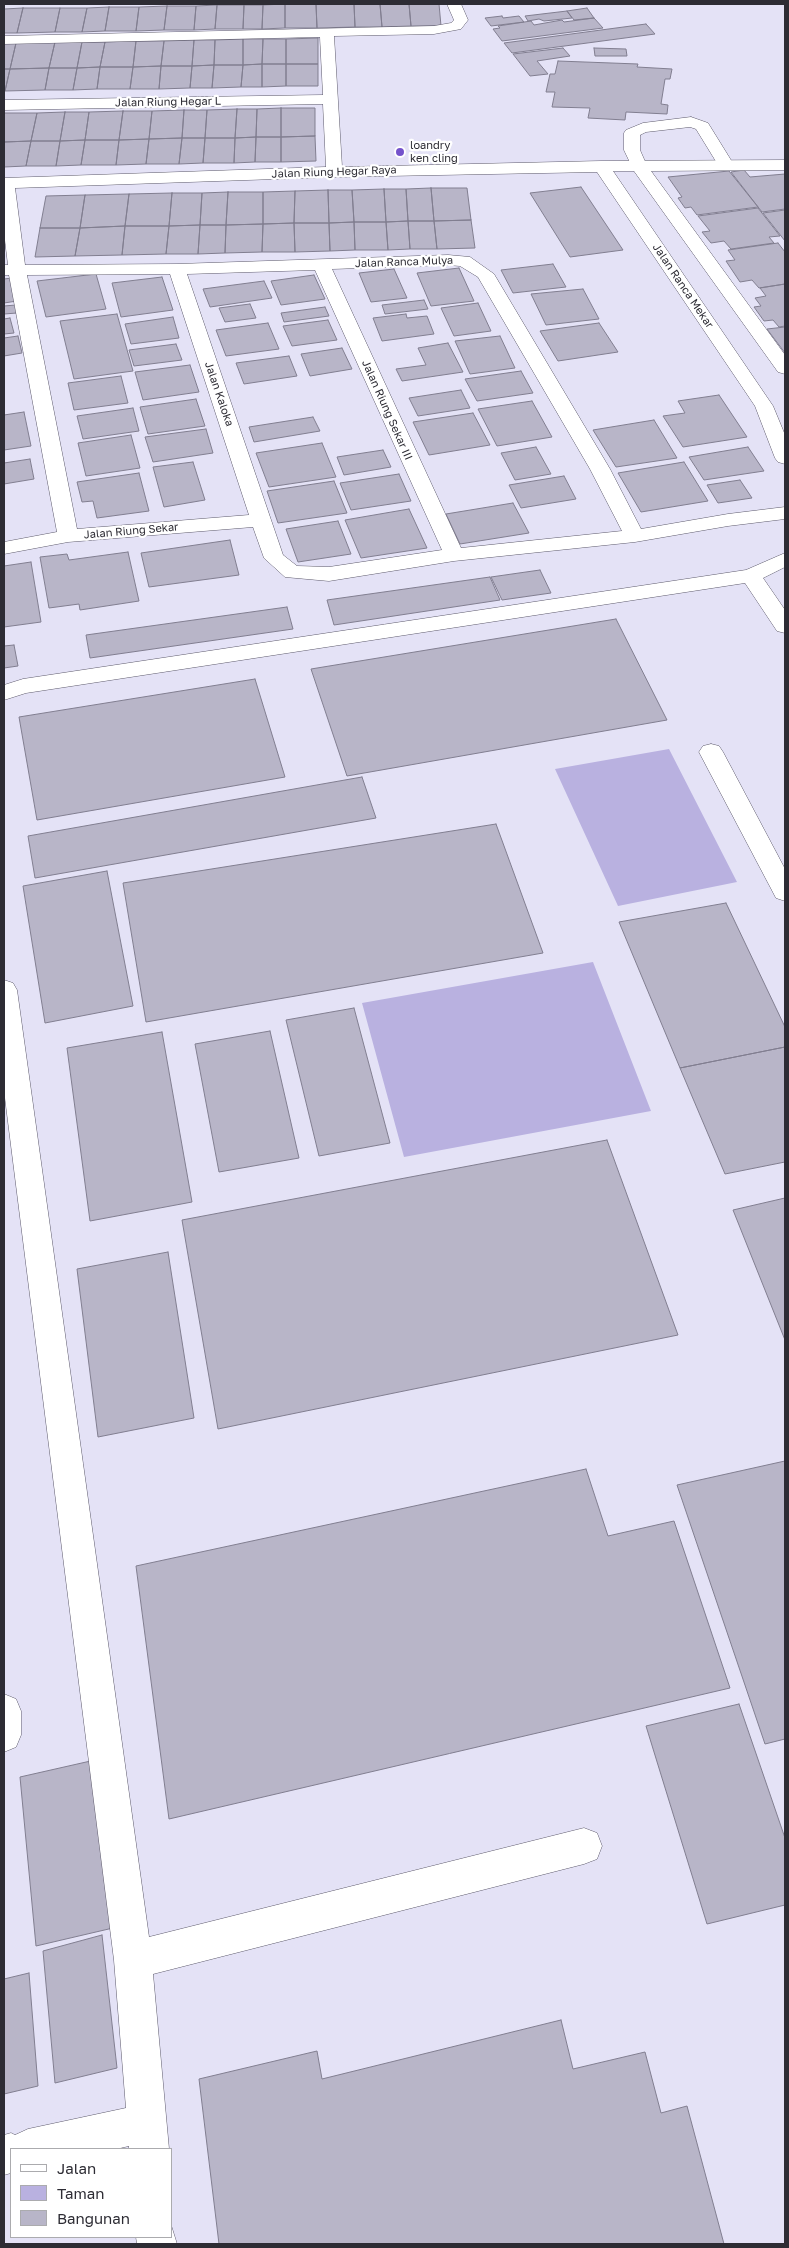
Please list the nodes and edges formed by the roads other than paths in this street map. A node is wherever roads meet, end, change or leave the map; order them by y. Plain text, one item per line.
1 (454, 4) edge
2 (327, 32) junction
3 (4, 40) edge
4 (332, 99) junction
5 (4, 105) edge
6 (726, 165) junction
7 (601, 166) junction
8 (639, 166) junction
9 (785, 166) edge
10 (334, 172) junction
11 (5, 183) edge
12 (322, 265) junction
13 (176, 269) junction
14 (10, 270) edge
15 (785, 368) edge
16 (785, 402) edge
17 (764, 406) junction
18 (785, 458) edge
19 (785, 513) edge
20 (260, 520) junction
21 (68, 536) junction
22 (636, 536) junction
23 (4, 548) edge
24 (454, 555) junction
25 (785, 559) edge
26 (751, 576) junction
27 (785, 626) edge
28 (4, 693) edge
29 (711, 752) dead end
30 (785, 892) edge
31 (4, 990) edge
32 (4, 1711) edge
33 (4, 1735) edge
34 (584, 1846) dead end
35 (133, 1960) junction
36 (148, 2136) edge
37 (37, 2148) edge

1 - 2 street
2 - 3 street
2 - 4 street
4 - 5 street, Jalan Riung Hegar L
4 - 10 street
6 - 8 street, Jalan Riung Hegar Raya
6 - 8 street
6 - 9 street, Jalan Riung Hegar Raya
7 - 8 street, Jalan Riung Hegar Raya
7 - 10 street, Jalan Riung Hegar Raya
7 - 17 street, Jalan Ranca Mekar
8 - 15 street
10 - 11 street, Jalan Riung Hegar Raya
11 - 14 street
12 - 13 street, Jalan Ranca Mulya
12 - 22 street, Jalan Ranca Mulya
12 - 24 street, Jalan Riung Sekar III
13 - 14 street, Jalan Ranca Mulya
13 - 20 street, Jalan Kaloka
14 - 21 street
16 - 17 street
17 - 18 street, Jalan Ranca Mekar
19 - 22 street, Jalan Kaloka
20 - 21 street, Jalan Riung Sekar
20 - 24 street, Jalan Kaloka
21 - 23 street, Jalan Riung Sekar
22 - 24 street, Jalan Kaloka
25 - 26 street
26 - 27 street
26 - 28 street
29 - 30 street
31 - 35 street
32 - 33 street
34 - 35 street
35 - 36 street
36 - 37 street

